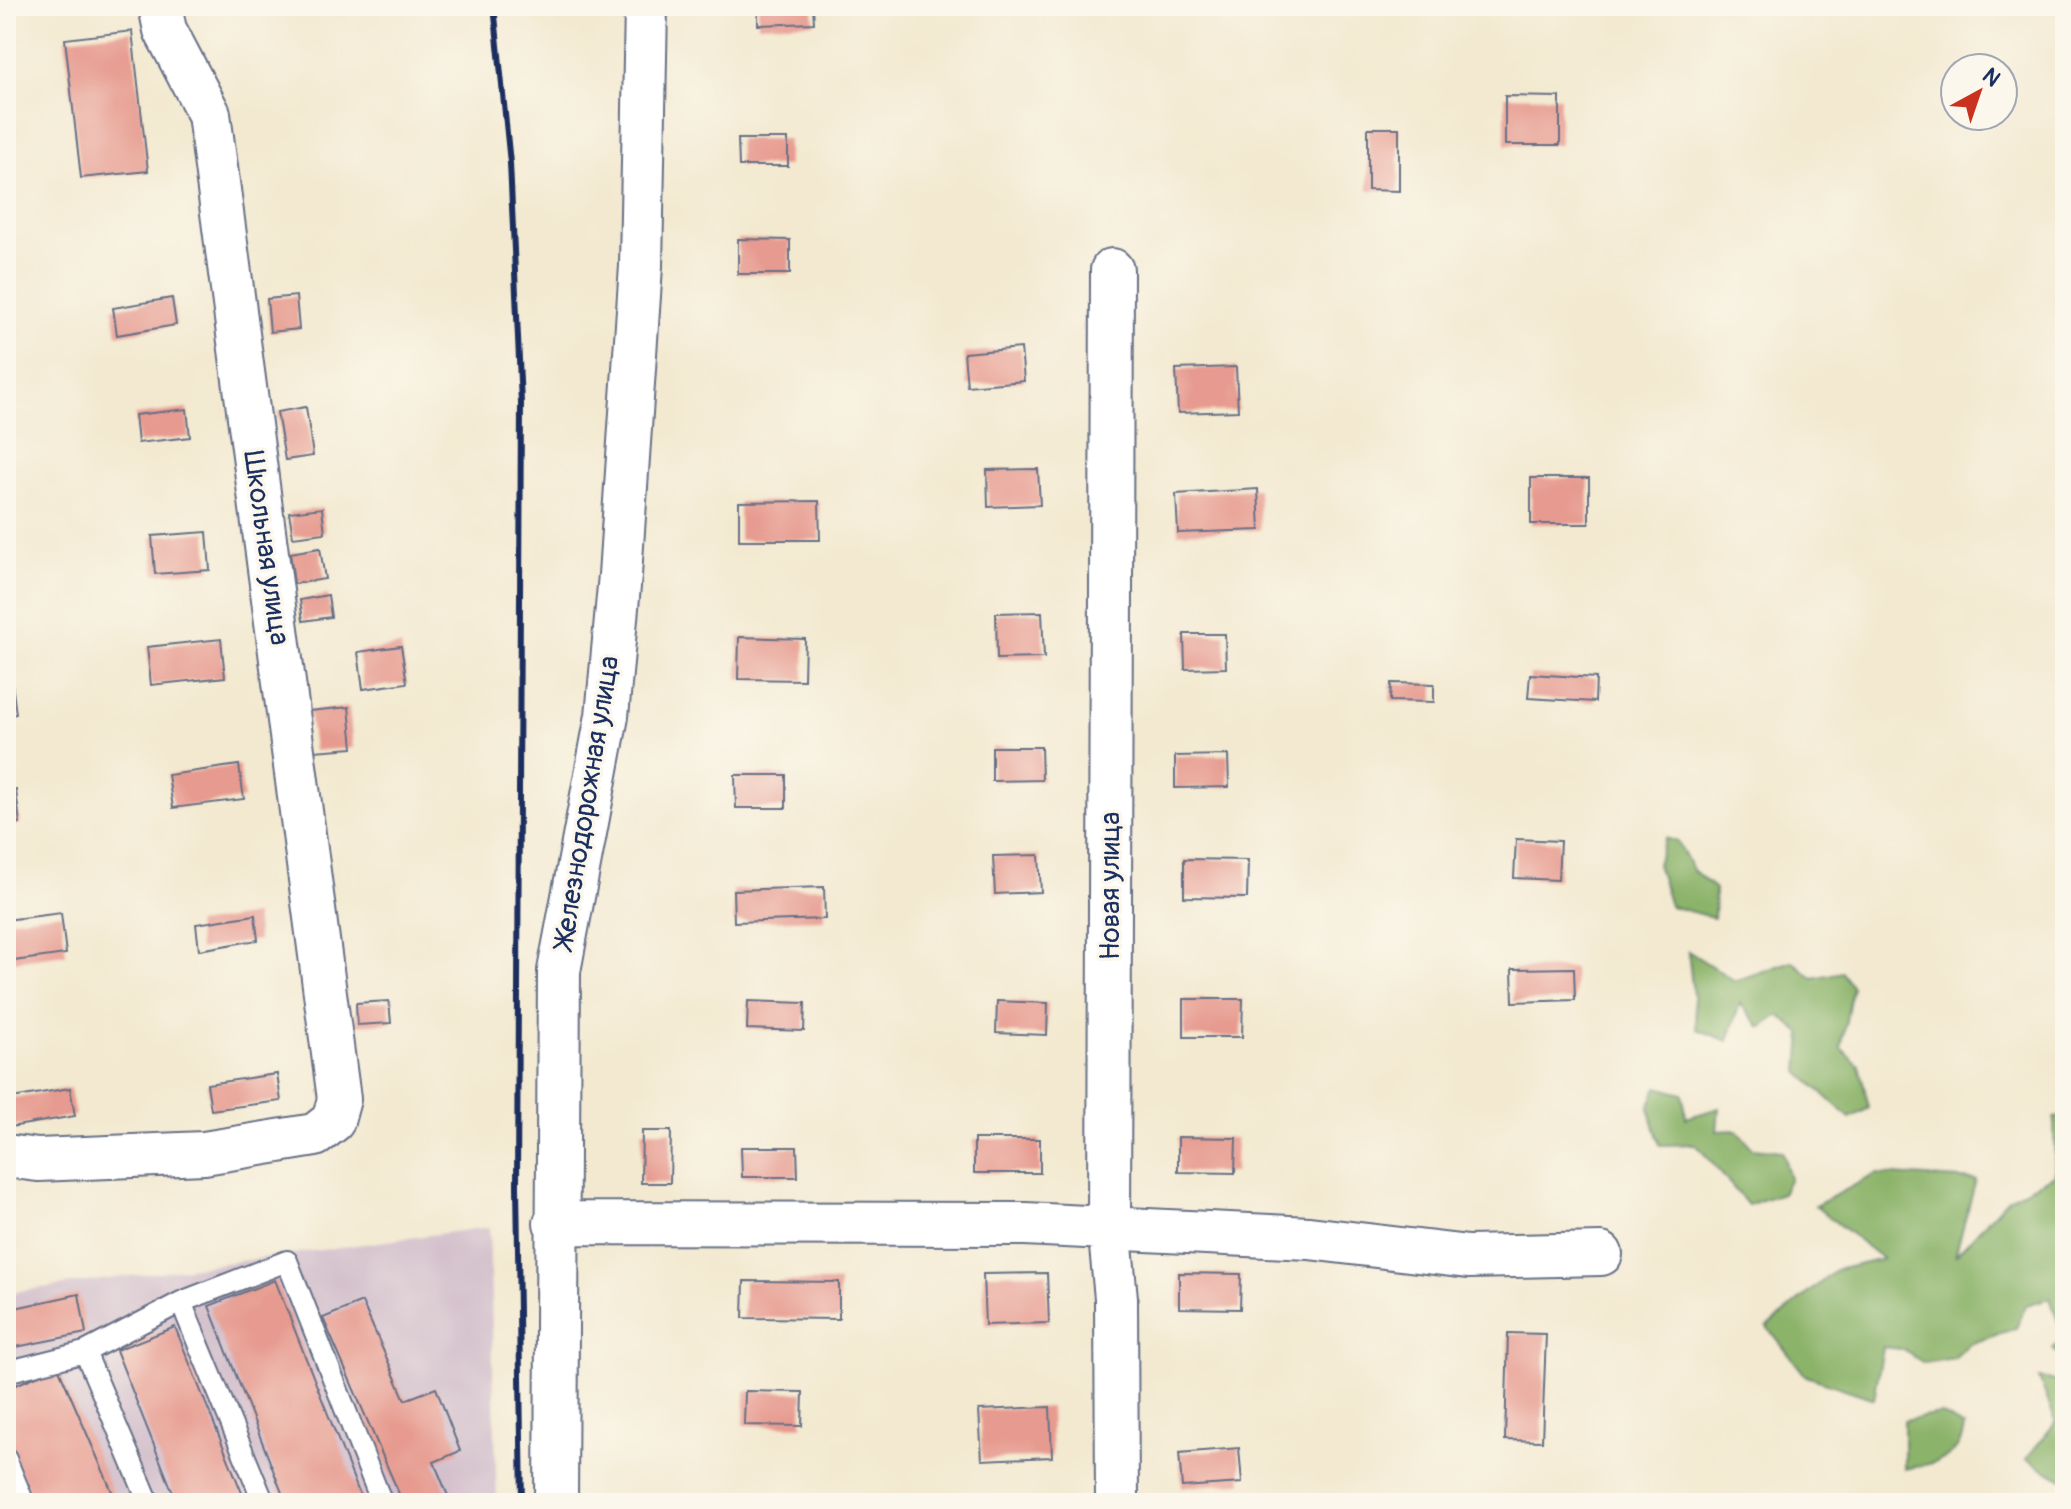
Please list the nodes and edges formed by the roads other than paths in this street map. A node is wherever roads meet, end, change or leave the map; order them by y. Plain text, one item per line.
1 (160, 6) edge
2 (646, 6) edge
3 (1112, 270) dead end
4 (6, 1156) edge
5 (555, 1223) junction
6 (1109, 1226) junction
7 (1601, 1254) dead end
8 (181, 1302) junction
9 (85, 1352) junction
10 (6, 1372) edge
11 (6, 1459) edge
12 (24, 1503) edge
13 (149, 1503) edge
14 (264, 1503) edge
15 (382, 1503) edge
16 (556, 1503) edge
17 (1117, 1503) edge

1 - 4 street, Школьная улица
2 - 5 street, Железнодорожная улица
3 - 6 street, Новая улица
5 - 6 street
5 - 16 street, Железнодорожная улица
6 - 7 street
6 - 17 street, Новая улица
8 - 9 lane
8 - 14 lane
8 - 15 lane
9 - 10 lane
9 - 13 lane
11 - 12 lane

